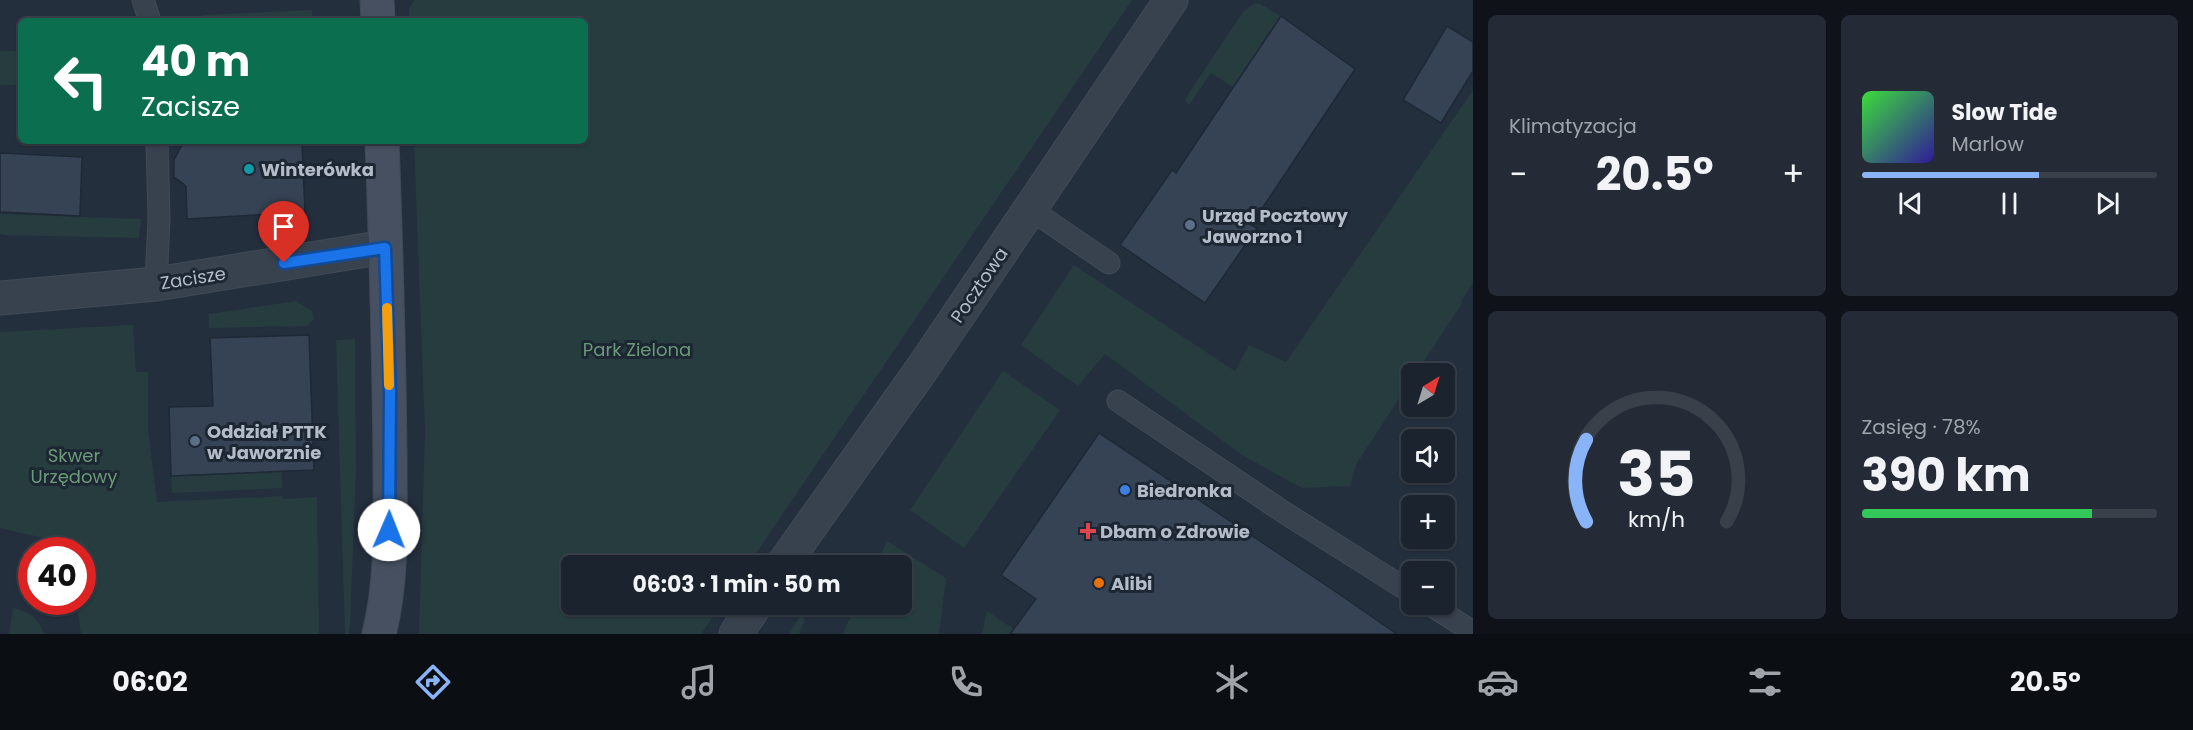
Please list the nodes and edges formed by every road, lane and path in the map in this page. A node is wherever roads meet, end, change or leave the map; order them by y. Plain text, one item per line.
1 (143, 0) edge
2 (1171, 0) edge
3 (149, 18) edge
4 (157, 144) edge
5 (382, 144) edge
6 (1030, 209) junction
7 (385, 248) junction
8 (1109, 263) dead end
9 (156, 284) junction
10 (0, 298) edge
11 (1118, 401) dead end
12 (790, 555) edge
13 (1401, 586) edge
14 (749, 615) edge
15 (1446, 615) edge
16 (384, 626) edge
17 (1473, 632) edge
18 (736, 634) edge

1 - 3 lane
2 - 6 street, Pocztowa
4 - 9 lane
5 - 7 street
6 - 8 lane
6 - 12 street, Pocztowa
7 - 9 street, Zacisze
7 - 16 street
9 - 10 street, Zacisze
11 - 13 lane
14 - 18 street
15 - 17 lane

